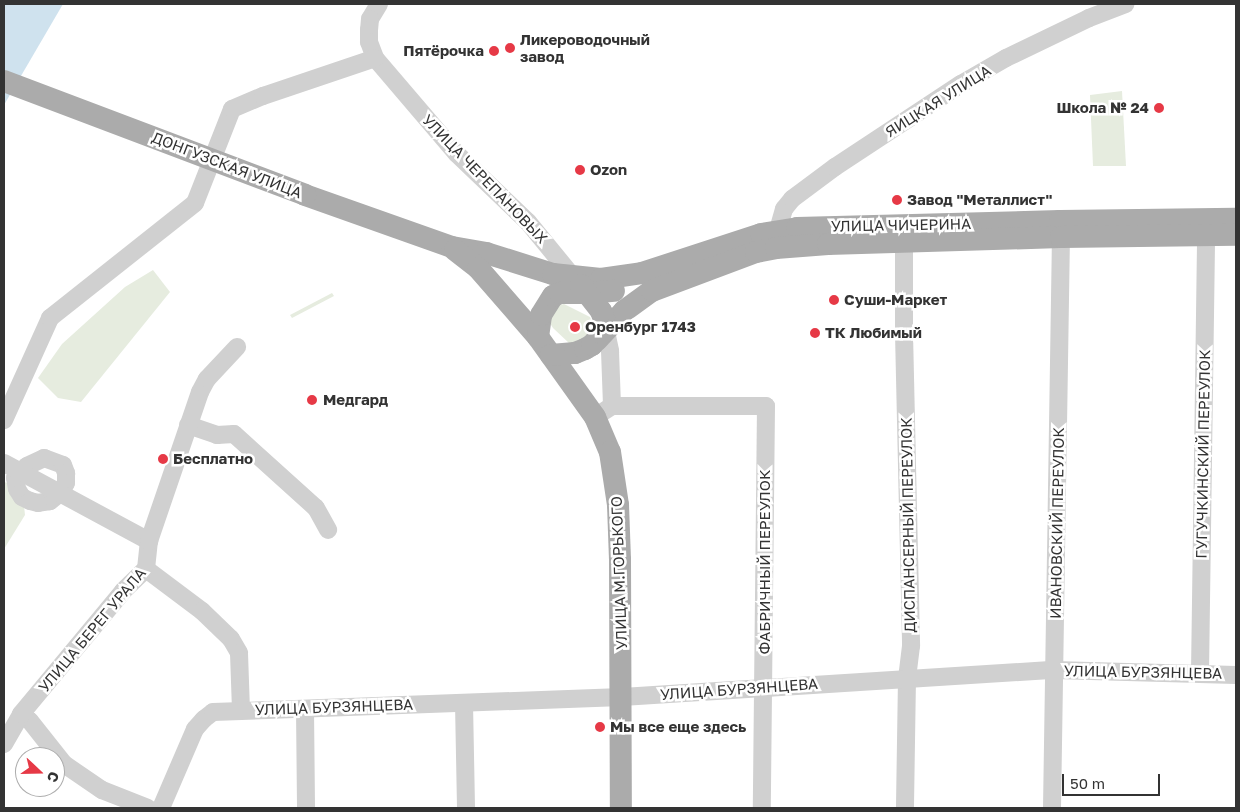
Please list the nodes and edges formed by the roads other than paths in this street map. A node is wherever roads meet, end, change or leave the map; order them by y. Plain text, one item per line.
1 (379, 4) edge
2 (1125, 4) edge
3 (375, 58) junction
4 (4, 81) edge
5 (1236, 219) edge
6 (778, 230) junction
7 (1236, 235) edge
8 (1206, 236) junction
9 (1061, 237) junction
10 (904, 242) junction
11 (452, 247) junction
12 (592, 308) junction
13 (544, 346) junction
14 (237, 347) dead end
15 (604, 411) junction
16 (4, 420) edge
17 (188, 425) junction
18 (4, 463) edge
19 (20, 472) junction
20 (60, 493) junction
21 (328, 530) dead end
22 (149, 541) junction
23 (146, 569) junction
24 (1054, 670) junction
25 (1200, 673) junction
26 (1236, 675) edge
27 (908, 678) junction
28 (764, 687) junction
29 (622, 696) junction
30 (464, 703) junction
31 (241, 710) junction
32 (305, 710) junction
33 (22, 714) junction
34 (4, 744) edge
35 (148, 808) edge
36 (161, 808) edge
37 (306, 808) edge
38 (466, 808) edge
39 (620, 808) edge
40 (762, 808) edge
41 (906, 808) edge
42 (1052, 808) edge

1 - 3 street, УЛИЦА ЧЕРЕПАНОВЫХ
2 - 6 street, ЯИЦКАЯ УЛИЦА
3 - 12 street, УЛИЦА ЧЕРЕПАНОВЫХ
3 - 16 street
4 - 11 main road, ДОНГУЗСКАЯ УЛИЦА, bridge
5 - 6 main road, УЛИЦА ЧИЧЕРИНА
6 - 12 main road, УЛИЦА ЧИЧЕРИНА
7 - 8 main road, УЛИЦА ЧИЧЕРИНА
8 - 9 main road, УЛИЦА ЧИЧЕРИНА
8 - 25 street, ГУГУЧКИНСКИЙ ПЕРЕУЛОК
9 - 10 main road, УЛИЦА ЧИЧЕРИНА
9 - 24 street, ИВАНОВСКИЙ ПЕРЕУЛОК
10 - 12 main road, УЛИЦА ЧИЧЕРИНА
10 - 27 street, ДИСПАНСЕРНЫЙ ПЕРЕУЛОК
11 - 12 main road
11 - 13 main road, УЛИЦА М.ГОРЬКОГО
12 - 13 main road
12 - 13 main road
12 - 15 street
13 - 15 main road, УЛИЦА М.ГОРЬКОГО
14 - 17 street, УЛИЦА БЕРЕГ УРАЛА
15 - 28 street, ФАБРИЧНЫЙ ПЕРЕУЛОК
15 - 29 main road, УЛИЦА М.ГОРЬКОГО
17 - 21 street
17 - 22 street, УЛИЦА БЕРЕГ УРАЛА
18 - 19 street
19 - 20 street
19 - 20 street
20 - 22 street
22 - 23 street, УЛИЦА БЕРЕГ УРАЛА
23 - 31 street
23 - 33 street, УЛИЦА БЕРЕГ УРАЛА
24 - 25 street, УЛИЦА БУРЗЯНЦЕВА
24 - 27 street, УЛИЦА БУРЗЯНЦЕВА
24 - 42 street, ИВАНОВСКИЙ ПЕРЕУЛОК
25 - 26 street, УЛИЦА БУРЗЯНЦЕВА
27 - 28 street, УЛИЦА БУРЗЯНЦЕВА
27 - 41 street, ДИСПАНСЕРНЫЙ ПЕРЕУЛОК
28 - 29 street, УЛИЦА БУРЗЯНЦЕВА
28 - 40 street, ФАБРИЧНЫЙ ПЕРЕУЛОК
29 - 30 street, УЛИЦА БУРЗЯНЦЕВА
29 - 39 main road, УЛИЦА М.ГОРЬКОГО
30 - 32 street, УЛИЦА БУРЗЯНЦЕВА
30 - 38 street
31 - 32 street, УЛИЦА БУРЗЯНЦЕВА
31 - 36 street, УЛИЦА БУРЗЯНЦЕВА
32 - 37 street
33 - 34 street, УЛИЦА БЕРЕГ УРАЛА
33 - 35 street

